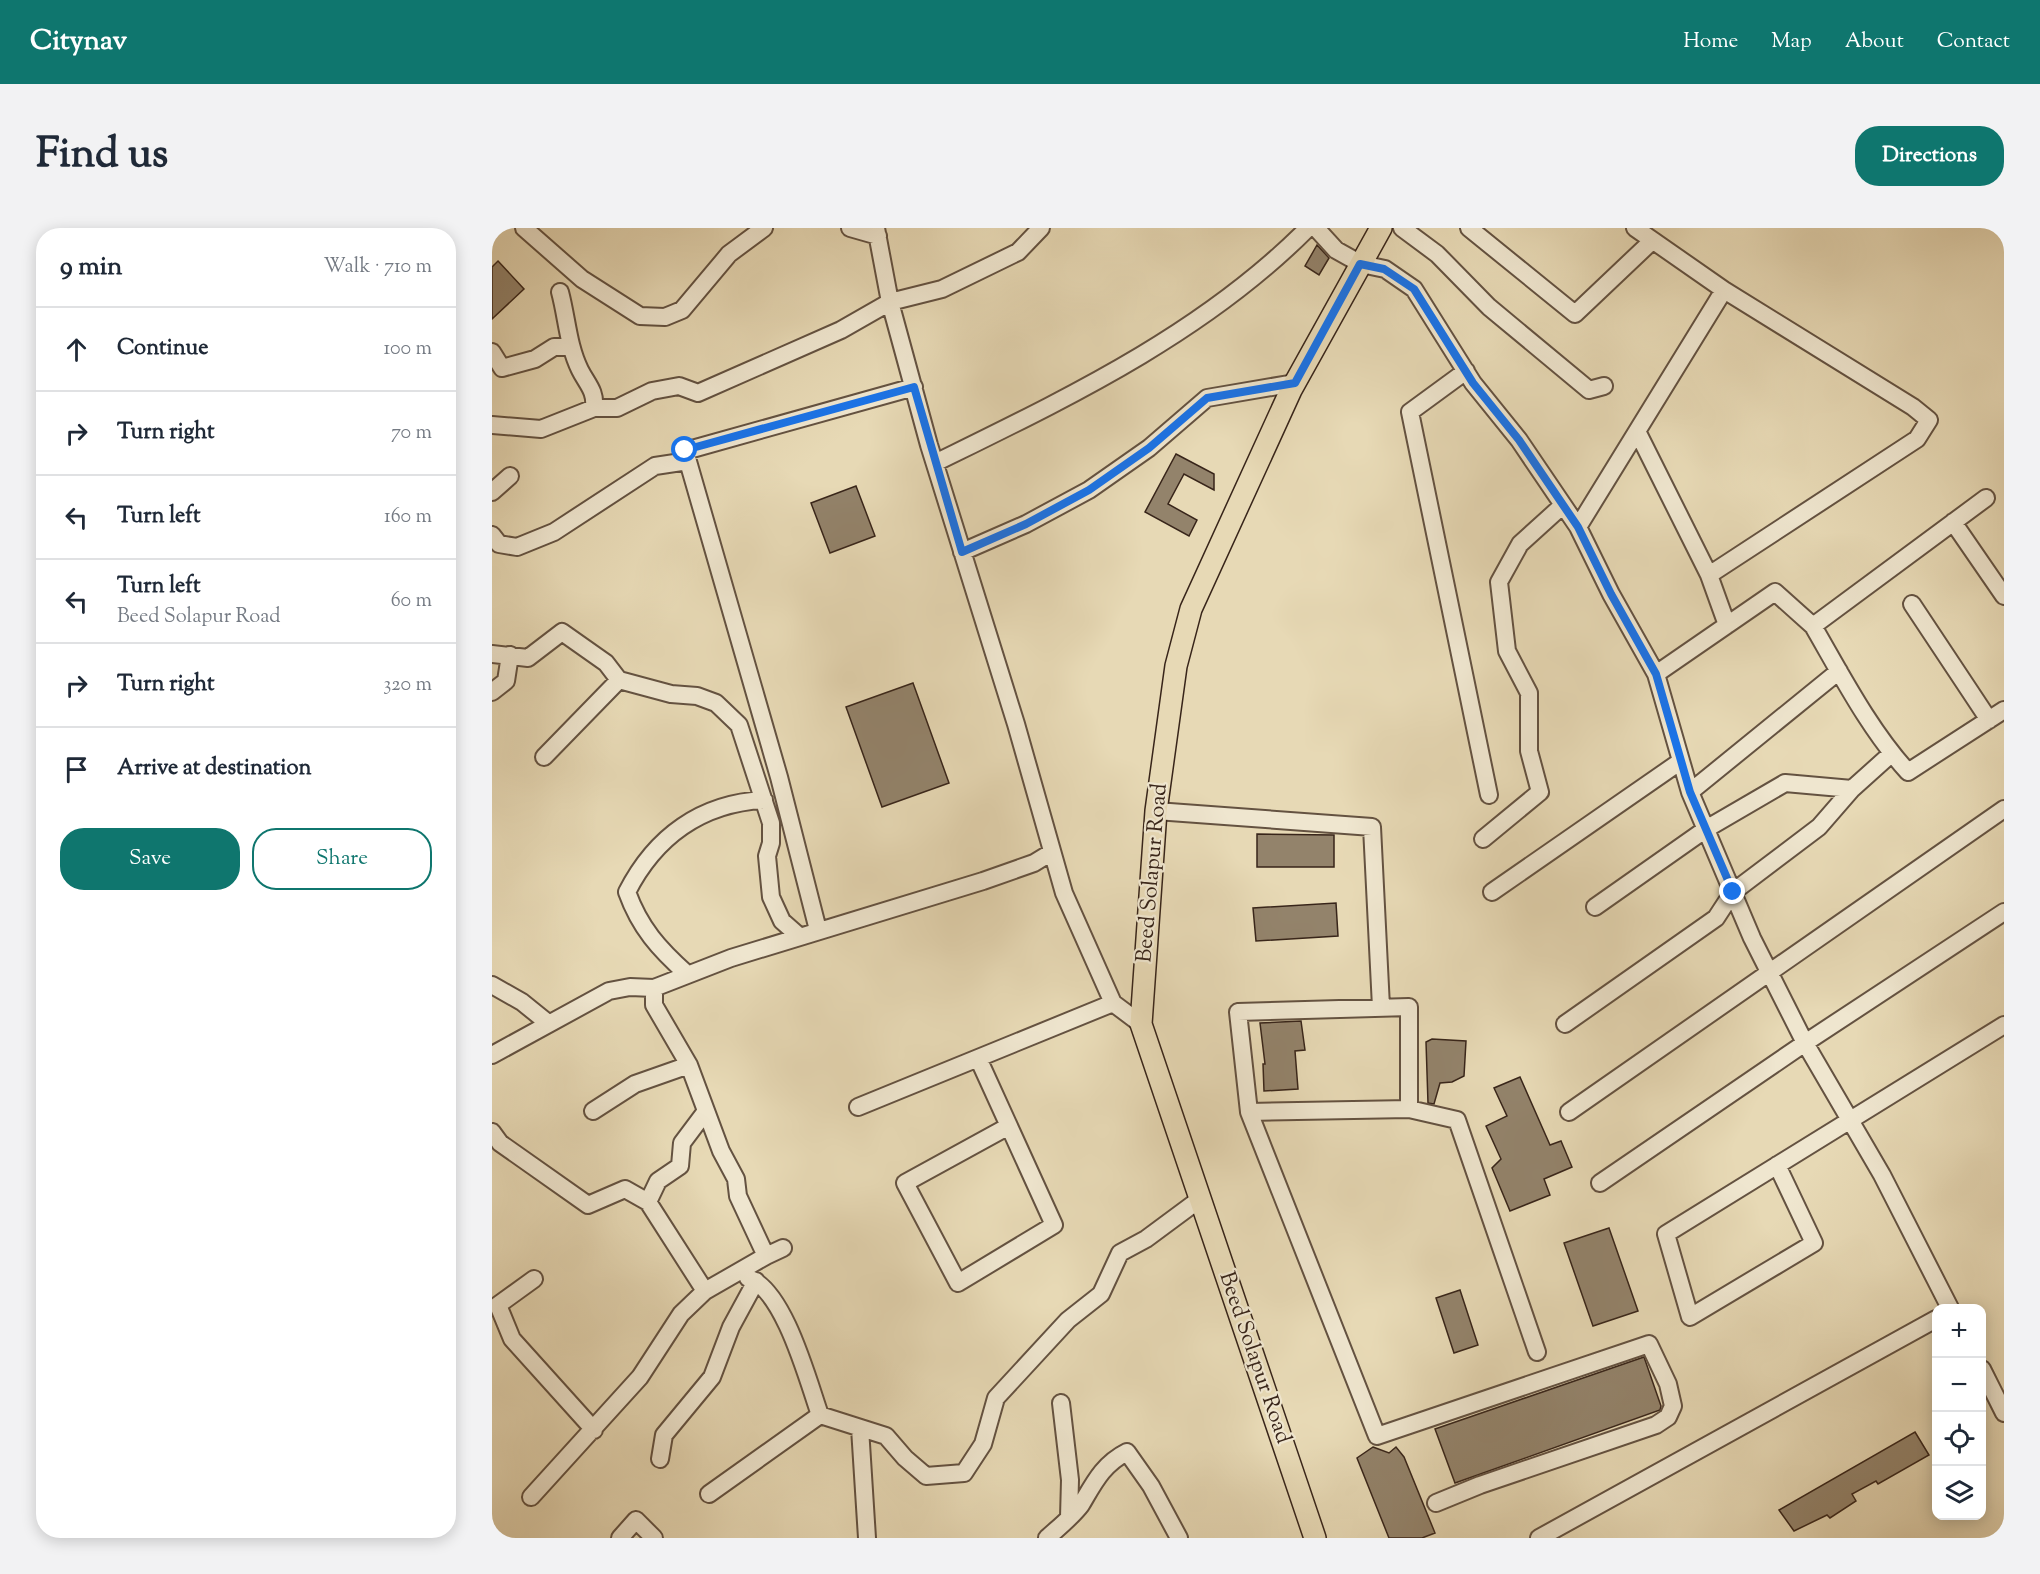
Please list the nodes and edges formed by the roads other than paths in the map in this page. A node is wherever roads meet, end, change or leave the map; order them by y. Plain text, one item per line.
1 (524, 228) edge
2 (764, 228) edge
3 (850, 228) edge
4 (1041, 228) edge
5 (1308, 228) edge
6 (1316, 228) edge
7 (1381, 228) edge
8 (1402, 228) edge
9 (1469, 228) edge
10 (1635, 228) edge
11 (877, 232) edge
12 (1652, 241) junction
13 (1360, 264) junction
14 (1724, 290) junction
15 (560, 292) dead end
16 (890, 302) junction
17 (570, 347) junction
18 (492, 352) edge
19 (1466, 371) junction
20 (1295, 383) junction
21 (1604, 386) dead end
22 (914, 387) junction
23 (594, 408) junction
24 (492, 425) edge
25 (1637, 431) junction
26 (688, 461) junction
27 (935, 464) junction
28 (510, 476) dead end
29 (492, 492) edge
30 (1986, 498) dead end
31 (1563, 506) junction
32 (1953, 522) junction
33 (1578, 527) junction
34 (492, 535) edge
35 (962, 552) junction
36 (1709, 575) junction
37 (2004, 596) edge
38 (1912, 604) dead end
39 (1727, 625) junction
40 (1813, 626) junction
41 (492, 654) edge
42 (510, 655) junction
43 (1839, 672) junction
44 (1656, 674) junction
45 (619, 680) junction
46 (492, 692) edge
47 (2004, 710) edge
48 (1989, 720) junction
49 (1891, 754) junction
50 (544, 757) dead end
51 (1681, 761) junction
52 (1852, 789) junction
53 (1690, 792) junction
54 (1489, 795) dead end
55 (764, 800) junction
56 (2004, 809) edge
57 (1156, 812) junction
58 (1706, 829) junction
59 (1483, 839) dead end
60 (1052, 852) junction
61 (1492, 892) dead end
62 (1733, 892) junction
63 (1595, 907) dead end
64 (2004, 912) edge
65 (818, 930) junction
66 (798, 936) junction
67 (1769, 973) junction
68 (687, 974) junction
69 (492, 985) edge
70 (654, 988) junction
71 (1113, 1004) junction
72 (1381, 1007) junction
73 (548, 1023) junction
74 (1141, 1024) junction
75 (1565, 1024) dead end
76 (2004, 1025) edge
77 (1805, 1043) junction
78 (492, 1055) edge
79 (978, 1058) junction
80 (689, 1065) junction
81 (858, 1107) dead end
82 (1409, 1108) junction
83 (593, 1111) dead end
84 (706, 1111) junction
85 (1249, 1112) junction
86 (1569, 1112) dead end
87 (1850, 1119) junction
88 (1009, 1126) junction
89 (495, 1140) edge
90 (1777, 1165) junction
91 (1600, 1183) dead end
92 (1200, 1199) junction
93 (648, 1202) junction
94 (783, 1248) dead end
95 (766, 1256) junction
96 (732, 1274) junction
97 (534, 1279) dead end
98 (756, 1281) junction
99 (705, 1291) junction
100 (1948, 1304) edge
101 (1932, 1321) edge
102 (1537, 1352) dead end
103 (1986, 1377) edge
104 (1061, 1403) dead end
105 (2004, 1413) edge
106 (820, 1415) junction
107 (860, 1428) junction
108 (594, 1430) junction
109 (660, 1459) dead end
110 (709, 1494) dead end
111 (531, 1497) dead end
112 (1436, 1503) dead end
113 (1069, 1517) junction
114 (620, 1538) edge
115 (654, 1538) edge
116 (867, 1538) edge
117 (1047, 1538) edge
118 (1179, 1538) edge
119 (1315, 1538) edge
120 (1539, 1538) edge

1 - 2 street
3 - 11 street
4 - 16 street
5 - 27 street
6 - 13 street
7 - 13 main road, Beed Solapur Road
8 - 21 street
9 - 12 street
10 - 12 street
11 - 16 street
12 - 14 street
13 - 19 street
13 - 20 main road, Beed Solapur Road
14 - 25 street
14 - 36 street
15 - 17 street
16 - 22 street
16 - 23 street
17 - 18 street
17 - 23 street
19 - 31 street
19 - 54 street
20 - 35 street
20 - 57 main road, Beed Solapur Road
22 - 26 street
22 - 27 street
23 - 24 street
25 - 33 street
25 - 36 street
26 - 34 street
26 - 65 street
27 - 35 street
28 - 29 street
30 - 32 street
31 - 33 street
31 - 59 street
32 - 37 street
32 - 40 street
33 - 44 street
35 - 60 street
36 - 39 street
38 - 48 street
39 - 40 street
39 - 44 street
40 - 43 street
41 - 42 street
42 - 45 street
42 - 46 street
43 - 49 street
43 - 53 street
44 - 51 street
45 - 50 street
45 - 55 street
47 - 48 street
48 - 49 street
49 - 52 street
51 - 53 street
51 - 61 street
52 - 58 street
52 - 62 street
53 - 58 street
55 - 66 street
55 - 68 street
56 - 67 street
57 - 72 street
57 - 74 main road, Beed Solapur Road
58 - 62 street
58 - 63 street
60 - 65 street
60 - 71 street
62 - 67 street
62 - 75 street
64 - 77 street
65 - 66 street
66 - 68 street
67 - 77 street
67 - 86 street
68 - 70 street
69 - 73 street
70 - 73 street
70 - 80 street
71 - 74 street
71 - 79 street
72 - 82 street
72 - 85 street
73 - 78 street
74 - 92 main road, Beed Solapur Road
76 - 87 street
77 - 87 street
77 - 91 street
79 - 81 street
79 - 88 street
80 - 83 street
80 - 84 street
82 - 85 street
82 - 102 street
84 - 93 street
84 - 95 street
85 - 112 street
87 - 90 street
87 - 100 street
88 - 88 street
89 - 93 street
90 - 90 street
92 - 107 street
92 - 119 main road, Beed Solapur Road
93 - 99 street
94 - 95 street
95 - 96 street
96 - 98 street
96 - 99 street
97 - 108 street
98 - 106 street
98 - 109 street
99 - 108 street
101 - 120 street
103 - 105 street
104 - 113 street
106 - 107 street
106 - 110 street
107 - 116 street
108 - 111 street
113 - 117 street
113 - 118 street
114 - 115 street

